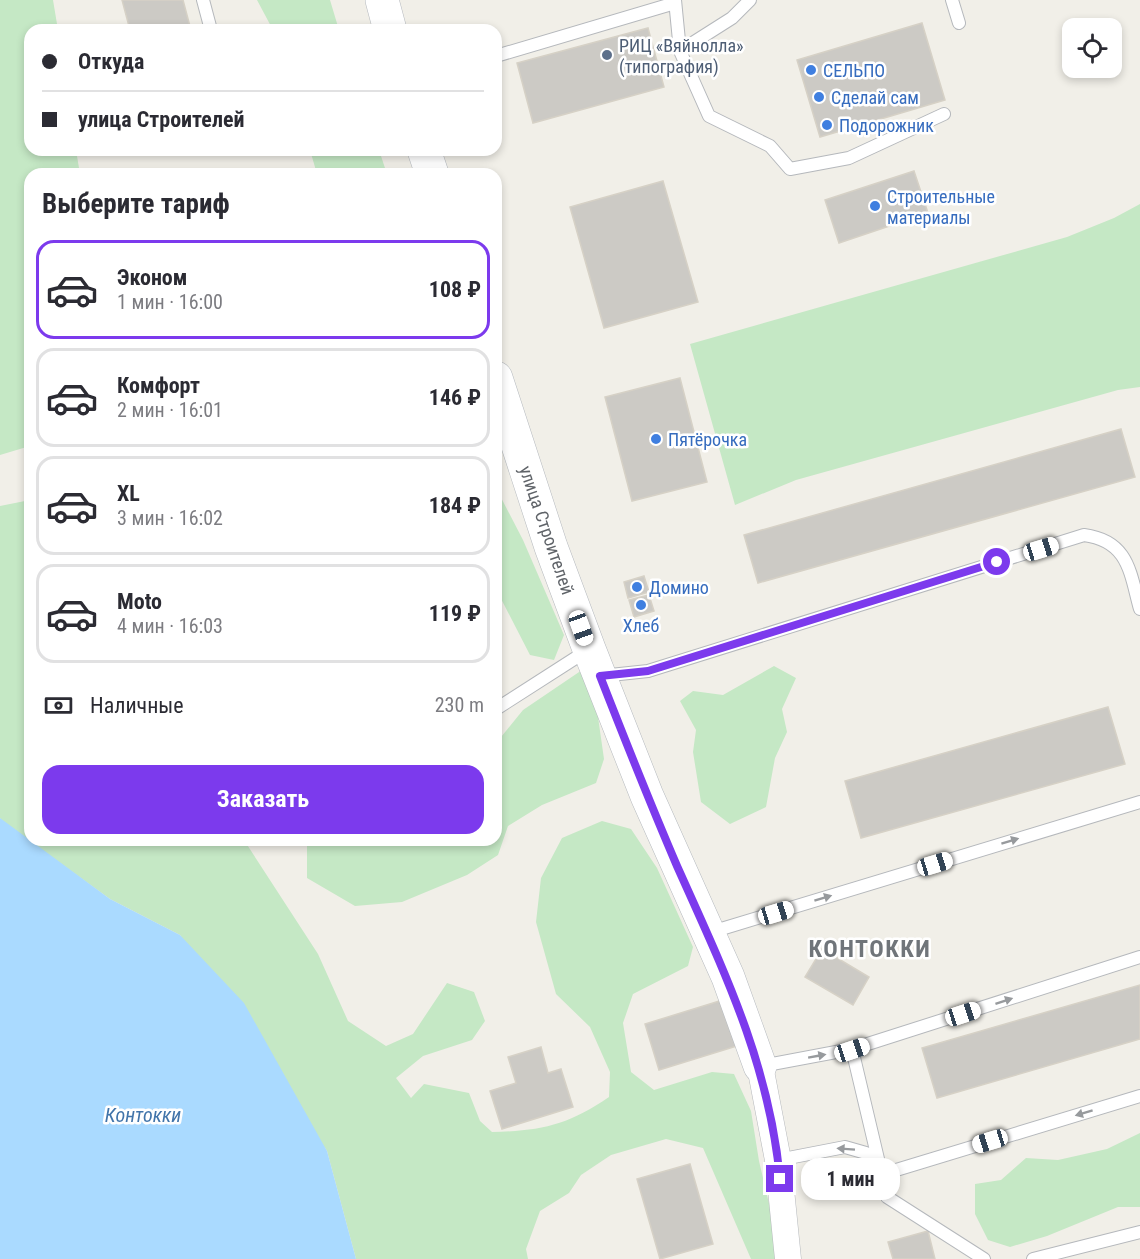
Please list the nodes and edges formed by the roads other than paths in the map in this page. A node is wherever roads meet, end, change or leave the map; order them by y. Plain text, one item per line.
1 (203, 0) edge
2 (382, 0) edge
3 (750, 0) edge
4 (952, 0) edge
5 (675, 2) edge
6 (959, 23) dead end
7 (209, 24) edge
8 (388, 24) edge
9 (680, 51) junction
10 (502, 54) edge
11 (944, 114) dead end
12 (502, 414) edge
13 (1140, 609) edge
14 (594, 663) junction
15 (502, 706) edge
16 (1140, 802) edge
17 (707, 933) junction
18 (1140, 957) edge
19 (852, 1050) junction
20 (760, 1066) junction
21 (1140, 1096) edge
22 (778, 1160) junction
23 (883, 1174) junction
24 (1140, 1232) edge
25 (788, 1259) edge
26 (984, 1259) edge
27 (1033, 1259) edge

1 - 7 lane
2 - 8 street
3 - 9 lane
4 - 6 lane
5 - 9 lane
5 - 10 lane
9 - 11 lane
12 - 14 street, улица Строителей
13 - 14 lane
14 - 15 lane
14 - 17 street, улица Строителей
17 -> 16 lane
17 - 20 street, улица Строителей
19 -> 18 lane
20 -> 19 lane
19 - 23 lane
20 - 22 street, улица Строителей
21 -> 23 lane
23 -> 22 lane
22 - 25 street, улица Строителей
23 - 26 lane
24 - 27 lane

